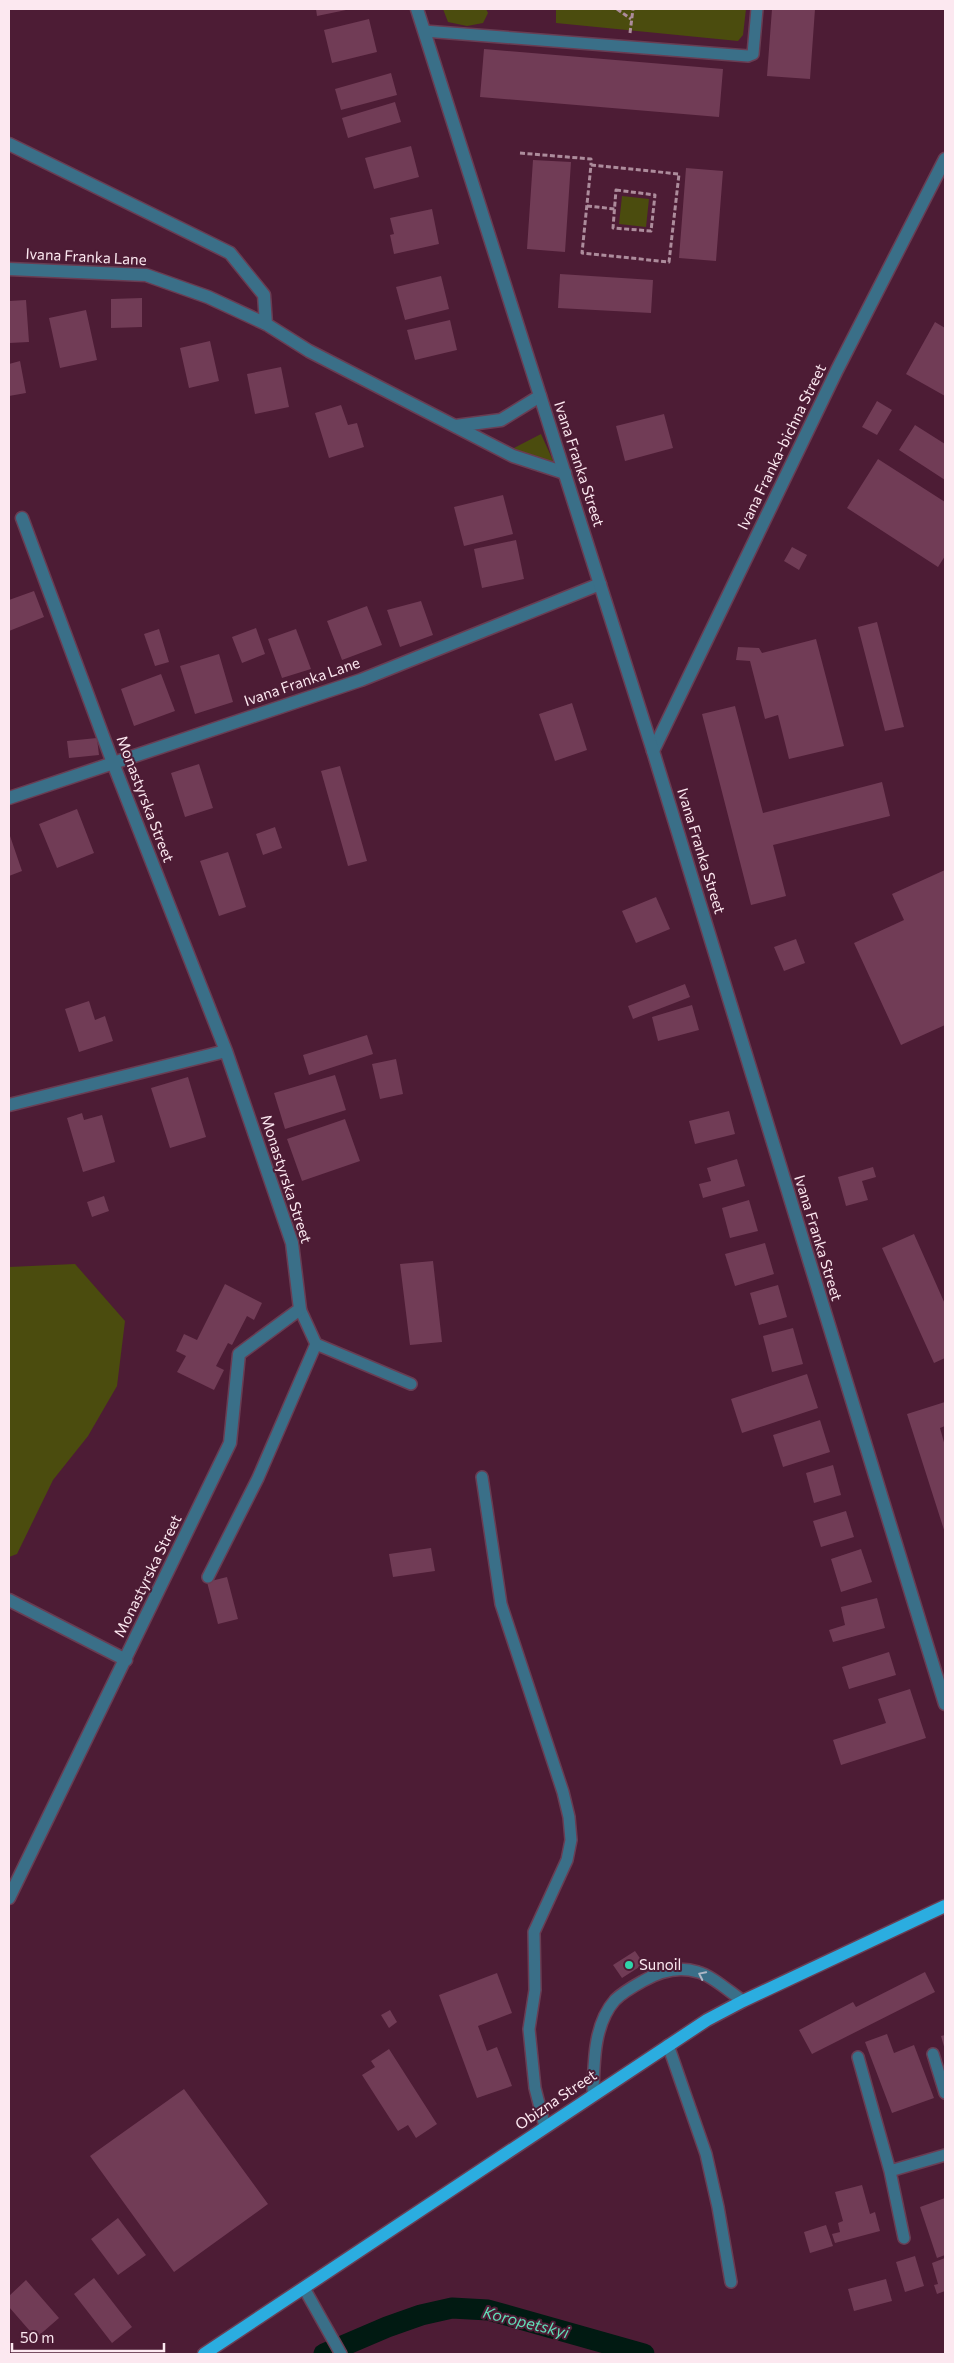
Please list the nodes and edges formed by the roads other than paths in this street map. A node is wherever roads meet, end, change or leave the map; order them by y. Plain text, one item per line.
1 (417, 9) edge
2 (757, 9) edge
3 (424, 30) junction
4 (9, 144) edge
5 (945, 159) edge
6 (9, 269) edge
7 (266, 324) junction
8 (540, 396) junction
9 (455, 426) junction
10 (565, 472) junction
11 (22, 518) dead end
12 (600, 584) junction
13 (653, 751) junction
14 (113, 763) junction
15 (9, 798) edge
16 (226, 1051) junction
17 (9, 1105) edge
18 (300, 1309) junction
19 (316, 1344) junction
20 (411, 1384) dead end
21 (482, 1477) dead end
22 (208, 1577) dead end
23 (9, 1600) edge
24 (126, 1660) junction
25 (945, 1704) edge
26 (9, 1898) edge
27 (945, 1906) edge
28 (743, 2001) junction
29 (668, 2045) junction
30 (933, 2054) dead end
31 (858, 2057) dead end
32 (945, 2093) edge
33 (593, 2096) junction
34 (545, 2127) junction
35 (945, 2154) edge
36 (890, 2171) junction
37 (904, 2238) dead end
38 (731, 2282) dead end
39 (304, 2288) junction
40 (204, 2354) edge
41 (341, 2354) edge

1 - 3 street, Ivana Franka Street
2 - 3 lane
3 - 8 street, Ivana Franka Street
4 - 7 street
5 - 13 street, Ivana Franka-bichna Street
6 - 7 street, Ivana Franka Lane
7 - 9 street, Ivana Franka Lane
8 - 9 street
8 - 10 street, Ivana Franka Street
9 - 10 street, Ivana Franka Lane
10 - 12 street, Ivana Franka Street
11 - 14 street, Monastyrska Street
12 - 13 street, Ivana Franka Street
12 - 14 street, Ivana Franka Lane
13 - 25 street, Ivana Franka Street
14 - 15 street, Ivana Franka Lane
14 - 16 street, Monastyrska Street
16 - 17 street
16 - 18 street, Monastyrska Street
18 - 19 lane
18 - 24 street, Monastyrska Street
19 - 20 lane
19 - 22 lane
21 - 34 lane
23 - 24 street
24 - 26 street, Monastyrska Street
27 - 28 main road, Obizna Street
28 - 29 main road, Obizna Street
28 -> 33 lane
29 - 33 main road, Obizna Street
29 - 38 lane
30 - 32 lane
31 - 36 lane
33 - 34 main road, Obizna Street
34 - 39 main road, Obizna Street
35 - 36 lane
36 - 37 lane
39 - 40 main road, Obizna Street
39 - 41 lane

